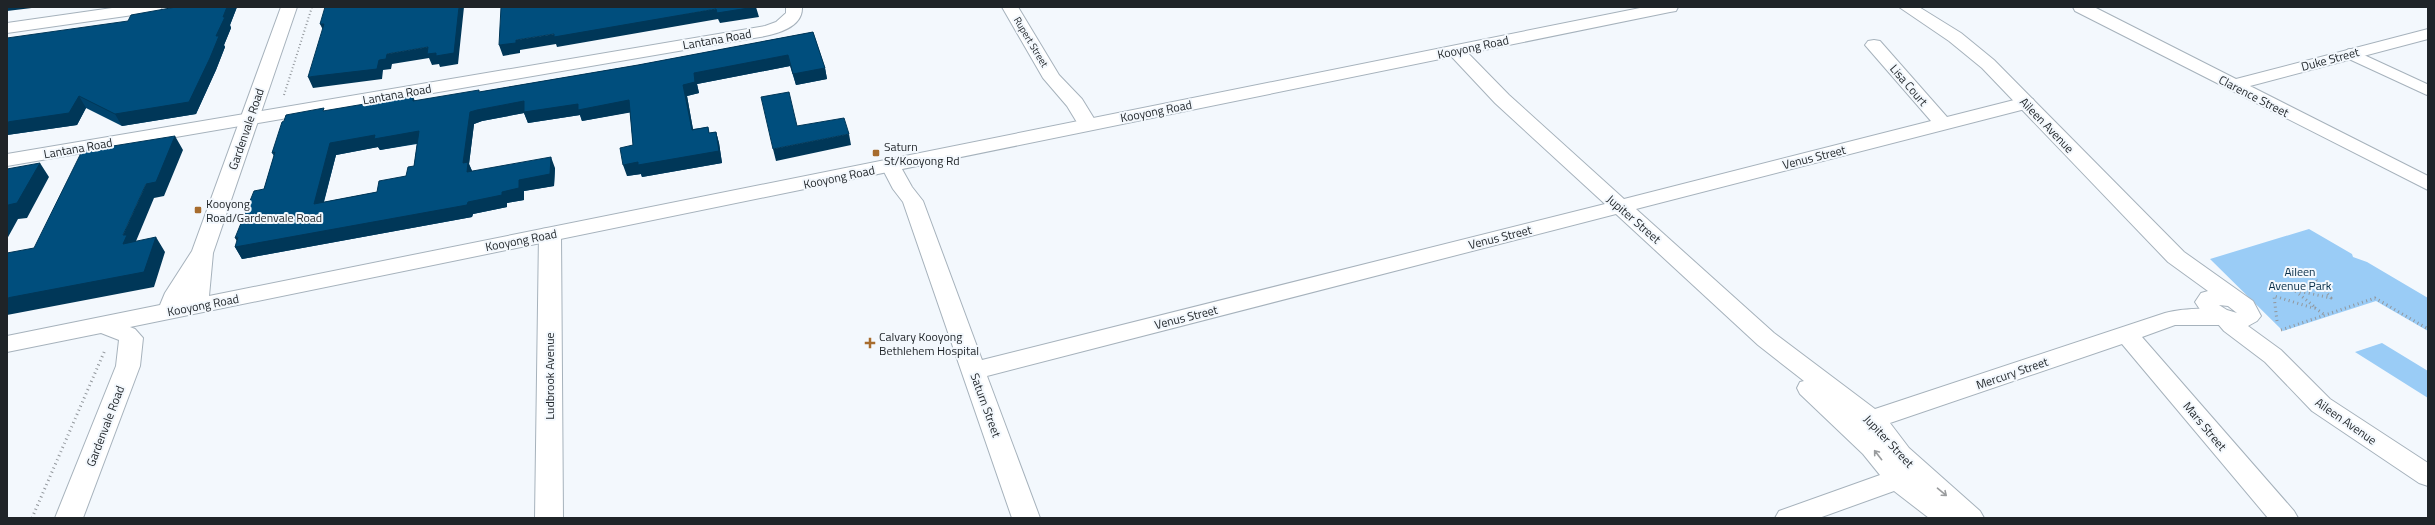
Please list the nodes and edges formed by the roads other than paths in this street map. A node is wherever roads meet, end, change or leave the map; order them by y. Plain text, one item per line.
1 (154, 7) edge
2 (289, 7) edge
3 (1010, 7) edge
4 (1670, 7) edge
5 (1907, 7) edge
6 (2081, 7) edge
7 (790, 15) edge
8 (7, 28) edge
9 (2428, 34) edge
10 (1874, 44) dead end
11 (1449, 52) junction
12 (2350, 54) junction
13 (2233, 85) junction
14 (2428, 90) edge
15 (2026, 103) junction
16 (250, 119) junction
17 (1944, 124) junction
18 (1082, 127) junction
19 (7, 160) edge
20 (899, 164) junction
21 (2428, 184) edge
22 (1621, 206) junction
23 (550, 234) junction
24 (203, 251) junction
25 (2176, 257) junction
26 (2206, 301) junction
27 (194, 307) junction
28 (170, 311) junction
29 (2235, 313) junction
30 (2173, 318) junction
31 (106, 334) junction
32 (2127, 334) junction
33 (7, 344) edge
34 (973, 371) junction
35 (1862, 423) junction
36 (1908, 476) junction
37 (2428, 476) edge
38 (69, 518) edge
39 (548, 518) edge
40 (1026, 518) edge
41 (1789, 518) edge
42 (1948, 518) edge
43 (1970, 518) edge
44 (2284, 518) edge

1 - 8 street
2 - 16 street, Gardenvale Road
3 - 18 street, Rupert Street
4 - 11 street, Kooyong Road
5 - 15 street, Aileen Avenue
6 - 13 street, Clarence Street
7 - 16 street, Lantana Road
9 - 12 street, Duke Street
10 - 17 street, Lisa Court
11 - 18 street, Kooyong Road
11 - 22 street, Jupiter Street
12 - 13 street, Duke Street
12 - 14 lane
13 - 21 street, Clarence Street
15 - 17 street, Venus Street
15 - 25 street, Aileen Avenue
16 - 19 street, Lantana Road
16 - 24 street, Gardenvale Road
17 - 22 street, Venus Street
18 - 20 street, Kooyong Road
20 - 23 street, Kooyong Road
20 - 34 street, Saturn Street
22 - 34 street, Venus Street
22 - 35 street, Jupiter Street
23 - 27 street, Kooyong Road
23 - 39 street, Ludbrook Avenue
24 - 27 street, Gardenvale Road
24 - 28 street, Gardenvale Road
25 - 26 street, Aileen Avenue
25 - 29 street, Aileen Avenue
26 - 29 street, Mercury Street
26 - 30 street, Mercury Street
27 - 28 street, Kooyong Road
28 - 31 street, Kooyong Road
29 - 30 street, Mercury Street
29 - 37 street, Aileen Avenue
30 - 32 street, Mercury Street
31 - 33 street, Kooyong Road
31 - 38 street, Gardenvale Road
32 - 35 street, Mercury Street
32 - 44 street, Mars Street
34 - 40 street, Saturn Street
35 - 36 street, Jupiter Street
36 - 41 street
36 - 42 street, Jupiter Street
36 -> 43 street, Jupiter Street

